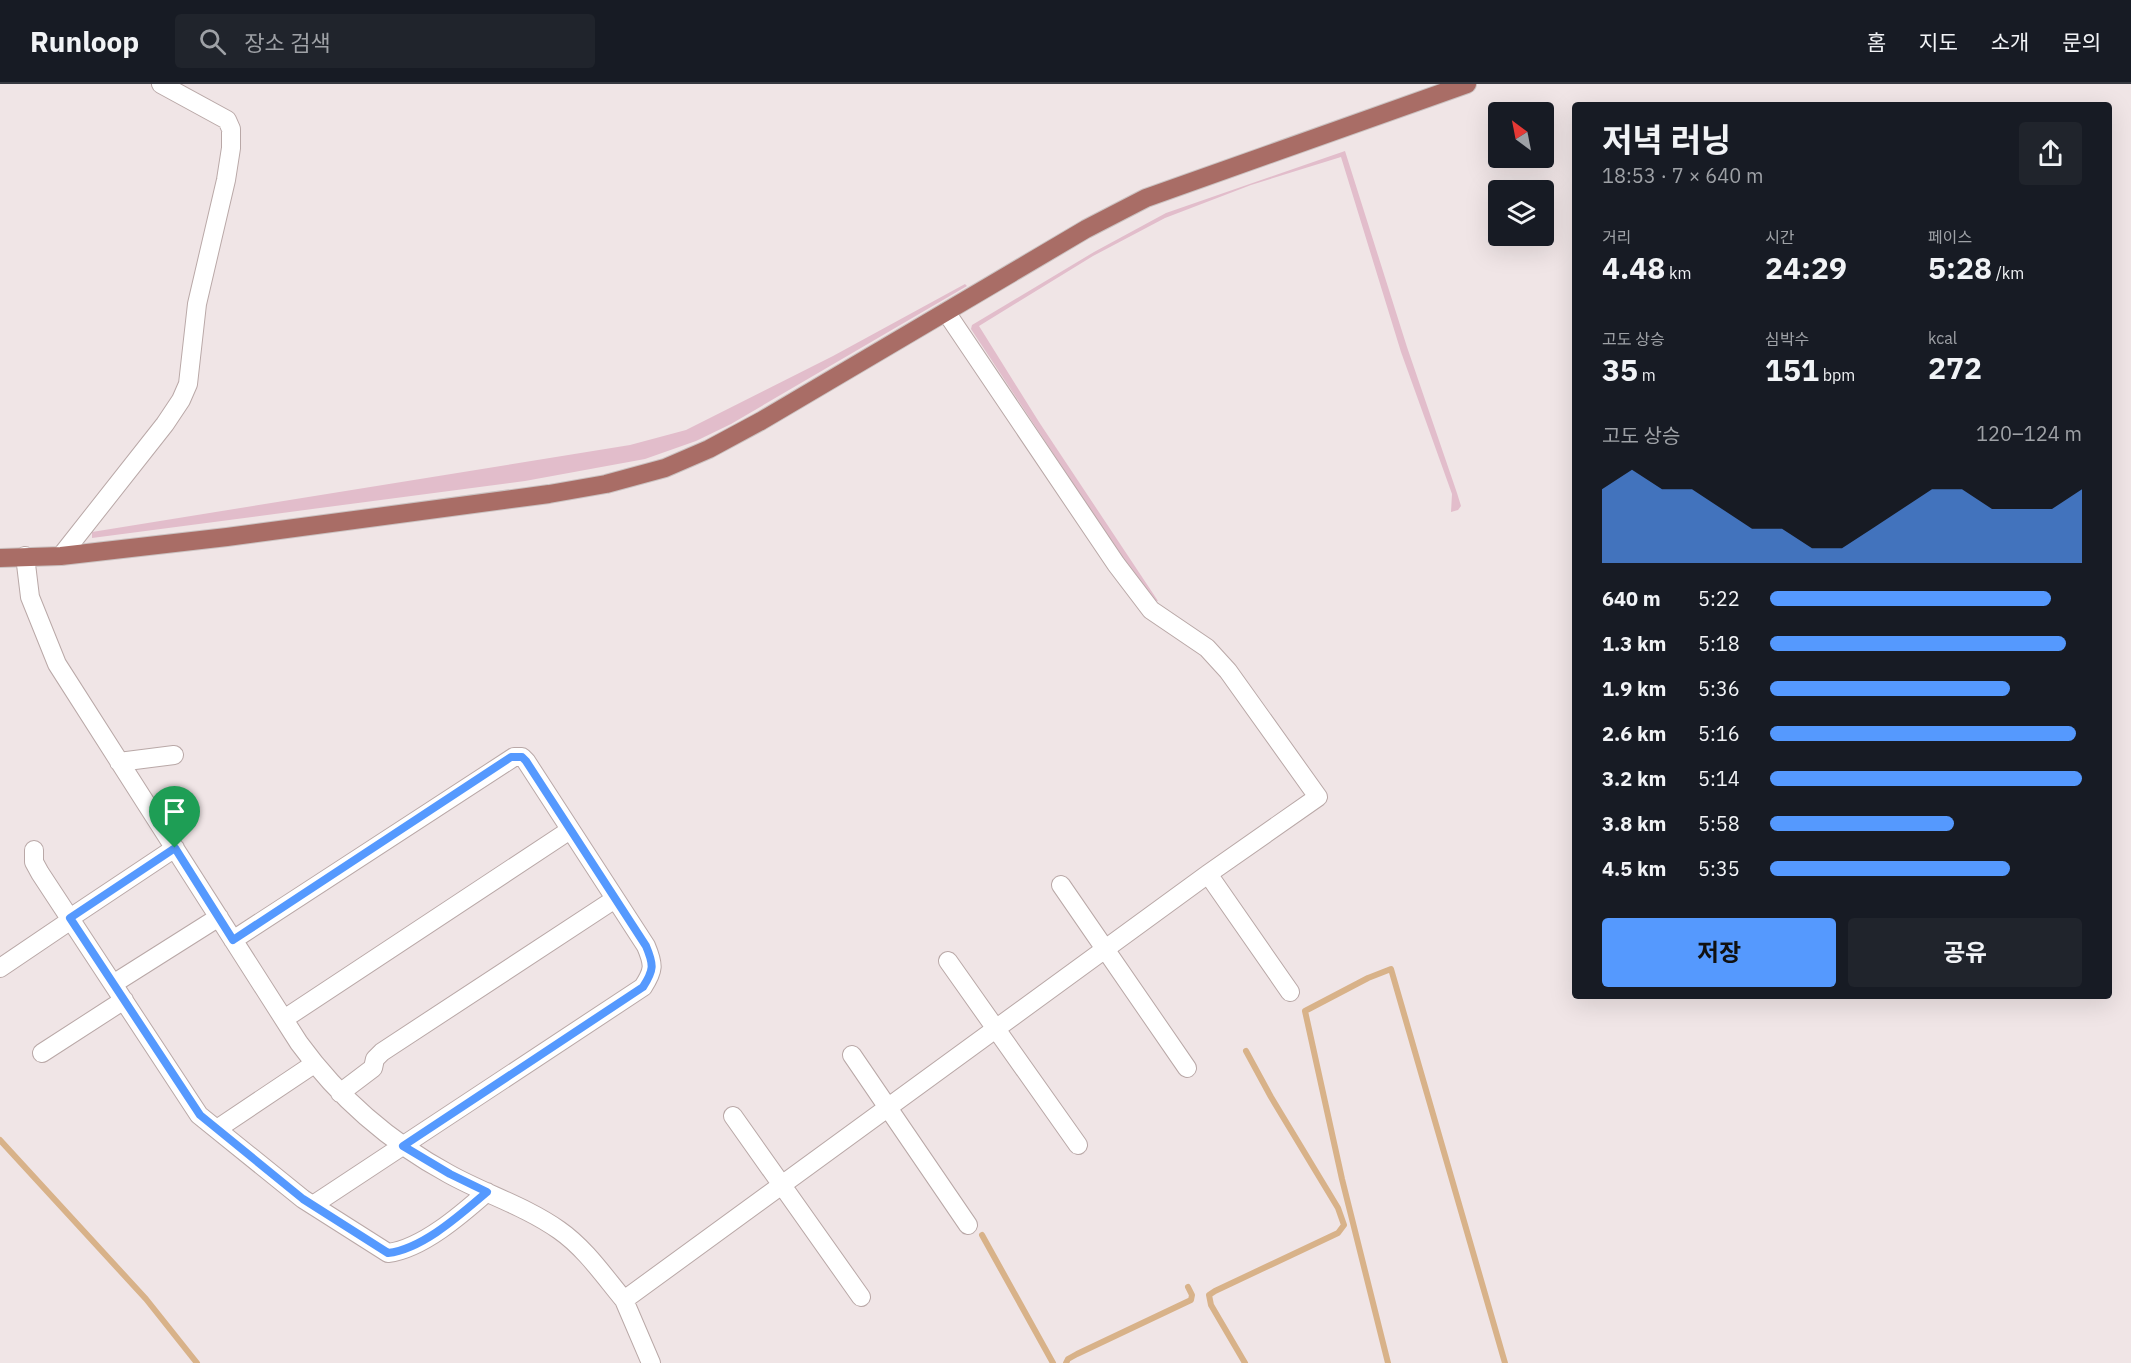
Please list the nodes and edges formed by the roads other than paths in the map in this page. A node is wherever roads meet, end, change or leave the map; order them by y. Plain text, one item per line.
1 (161, 84) edge
2 (1467, 84) edge
3 (946, 312) junction
4 (25, 556) junction
5 (61, 556) junction
6 (0, 558) edge
7 (174, 755) dead end
8 (119, 762) junction
9 (570, 830) junction
10 (175, 848) junction
11 (34, 850) dead end
12 (1208, 874) junction
13 (1061, 885) dead end
14 (615, 898) junction
15 (219, 917) junction
16 (70, 919) junction
17 (233, 940) junction
18 (1106, 949) junction
19 (948, 961) dead end
20 (0, 968) edge
21 (114, 984) junction
22 (1290, 992) dead end
23 (124, 1000) junction
24 (284, 1019) junction
25 (997, 1028) junction
26 (42, 1053) dead end
27 (852, 1055) dead end
28 (314, 1064) junction
29 (1187, 1068) dead end
30 (340, 1093) junction
31 (889, 1107) junction
32 (733, 1116) dead end
33 (217, 1129) junction
34 (1078, 1145) dead end
35 (403, 1146) junction
36 (782, 1185) junction
37 (487, 1192) junction
38 (313, 1205) junction
39 (968, 1225) dead end
40 (861, 1298) dead end
41 (624, 1300) junction
42 (651, 1363) edge

1 - 5 street
2 - 3 main road
3 - 5 main road
3 - 12 street
4 - 5 main road
4 - 6 main road
4 - 8 street
7 - 8 street
8 - 10 street
9 - 14 street
9 - 17 street
9 - 24 street
10 - 15 street
10 - 16 street
11 - 16 street
12 - 18 street
12 - 22 street
13 - 18 street
14 - 30 street
14 - 35 street
15 - 17 street
15 - 21 street
16 - 20 street
16 - 21 street
17 - 24 street
18 - 25 street
18 - 29 street
19 - 25 street
21 - 23 street
23 - 26 street
23 - 33 street
24 - 28 street
25 - 31 street
25 - 34 street
27 - 31 street
28 - 30 street
28 - 33 street
30 - 35 street
31 - 36 street
31 - 39 street
32 - 36 street
33 - 38 street
35 - 37 street
35 - 38 street
36 - 40 street
36 - 41 street
37 - 38 street
37 - 41 street
41 - 42 street

